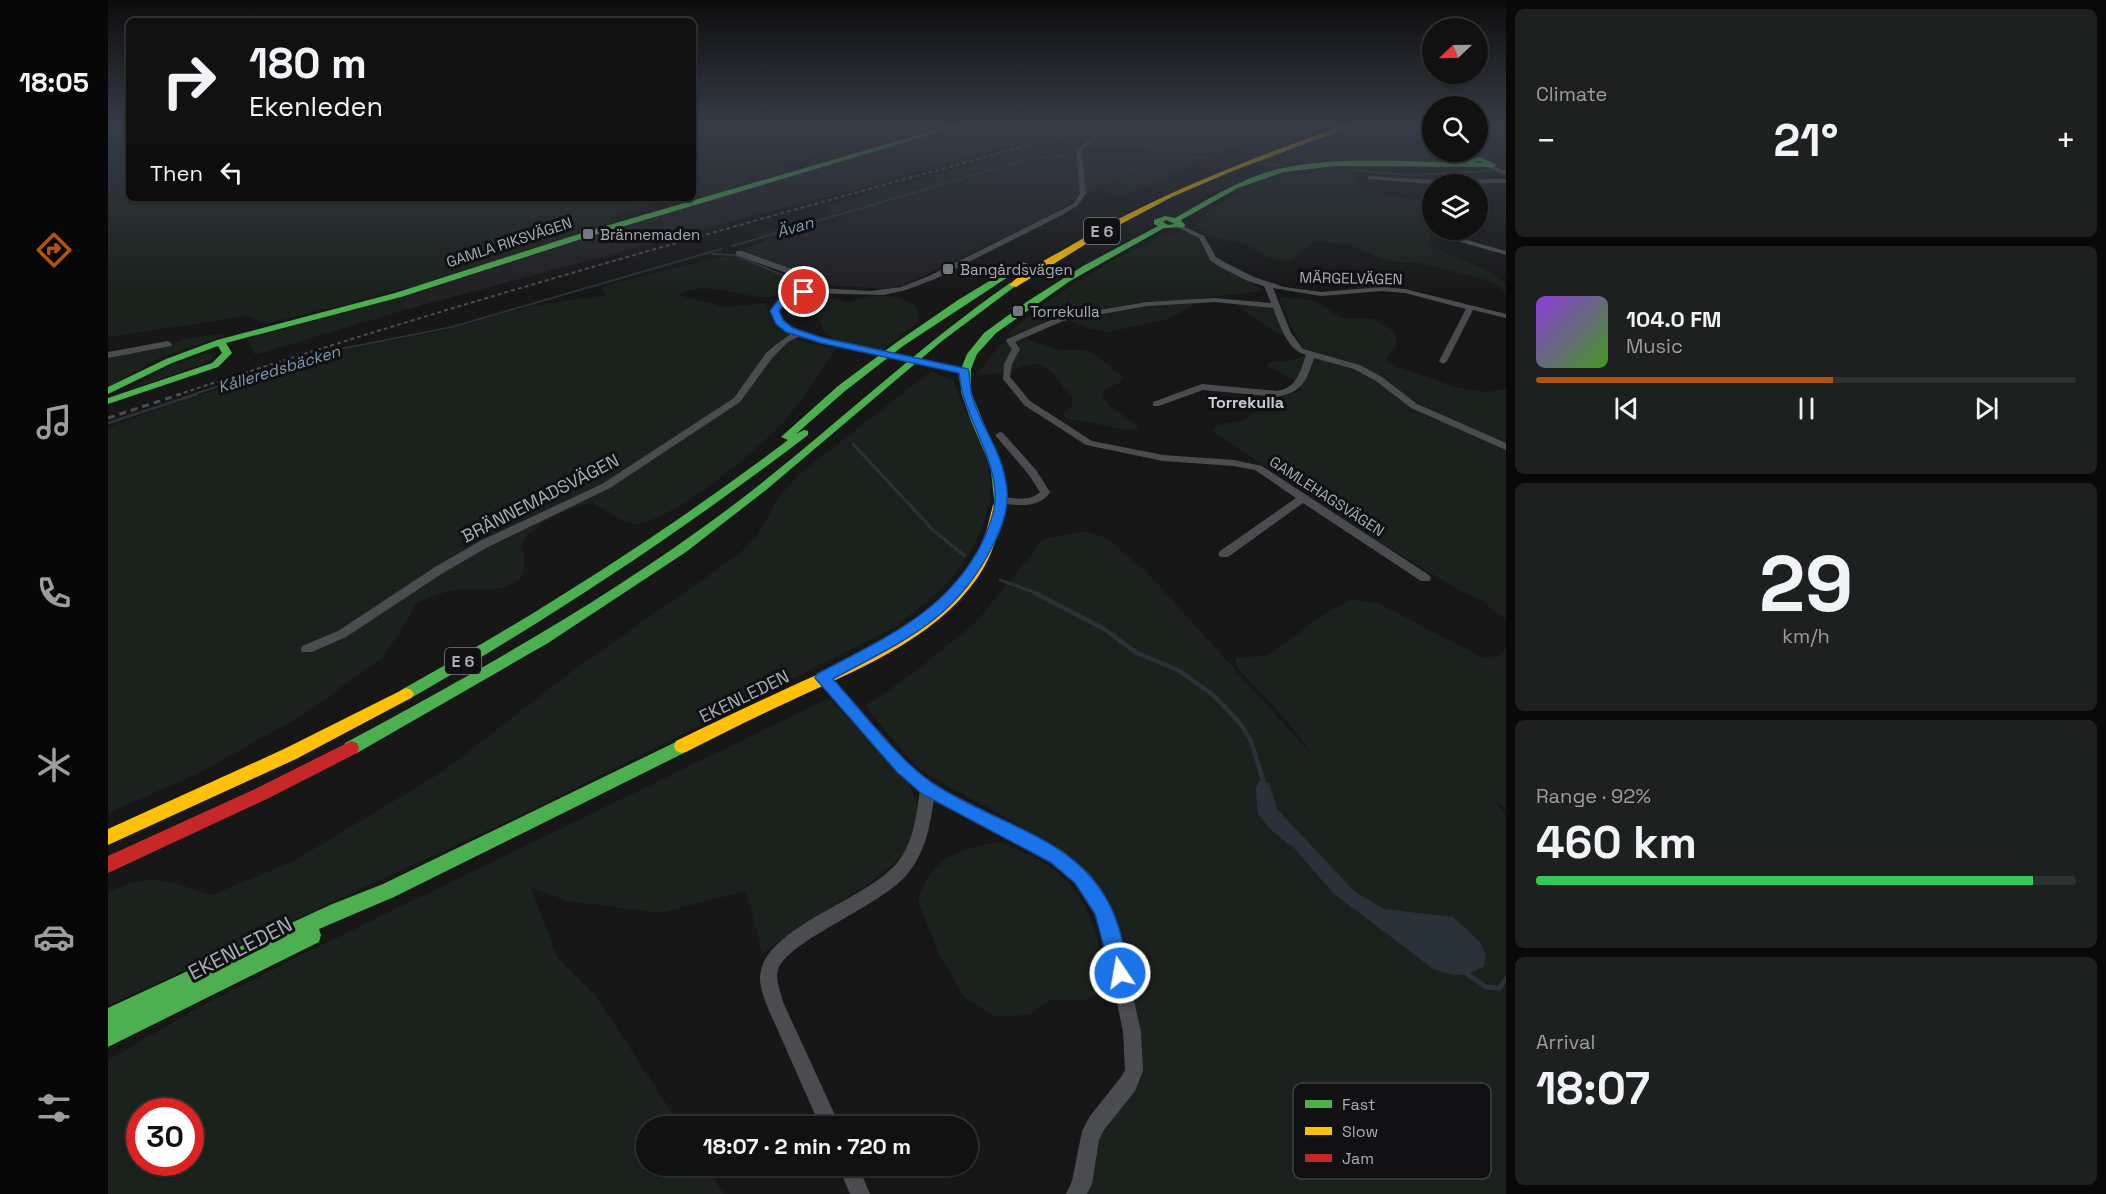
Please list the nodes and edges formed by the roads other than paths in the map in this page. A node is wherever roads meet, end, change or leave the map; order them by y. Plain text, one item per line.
1 (770, 181) edge
2 (1082, 181) edge
3 (1182, 181) edge
4 (1205, 181) edge
5 (1250, 181) edge
6 (1413, 181) edge
7 (1506, 181) edge
8 (1173, 224) junction
9 (1460, 240) edge
10 (739, 253) dead end
11 (1506, 253) edge
12 (1268, 285) junction
13 (816, 290) junction
14 (1277, 306) junction
15 (1471, 307) junction
16 (1506, 316) edge
17 (797, 334) junction
18 (220, 342) junction
19 (168, 344) dead end
20 (108, 355) edge
21 (1310, 356) junction
22 (1443, 361) dead end
23 (964, 371) junction
24 (108, 392) edge
25 (108, 401) edge
26 (1156, 404) dead end
27 (1000, 435) dead end
28 (1506, 447) edge
29 (1304, 497) junction
30 (1001, 500) junction
31 (1224, 554) dead end
32 (1425, 578) dead end
33 (307, 649) dead end
34 (823, 678) junction
35 (928, 789) junction
36 (108, 837) edge
37 (108, 865) edge
38 (388, 891) junction
39 (108, 1018) edge
40 (108, 1037) edge
41 (825, 1116) edge
42 (852, 1176) edge
43 (860, 1194) edge
44 (1076, 1194) edge

1 - 18 main road, GAMLA RIKSVÄGEN
2 - 13 street
3 - 36 main road, E 6
4 - 37 main road, E 6
5 - 8 main road
6 - 7 street
8 - 12 street, MÄRGELVÄGEN
8 - 23 main road
9 - 11 street
10 - 13 street
12 - 14 street
12 - 15 street, MÄRGELVÄGEN
13 - 17 street
14 - 21 street
14 - 29 street, GAMLEHAGSVÄGEN
15 - 16 street, MÄRGELVÄGEN
15 - 22 street
17 - 23 street
17 - 33 street, BRÄNNEMADSVÄGEN
18 - 24 main road, GAMLA RIKSVÄGEN
18 - 25 main road
19 - 20 street
21 - 26 street
21 - 28 street
23 - 30 main road, EKENLEDEN
27 - 30 street
29 - 31 street
29 - 32 street, GAMLEHAGSVÄGEN
30 - 34 main road, EKENLEDEN
34 - 35 street
34 - 38 main road, EKENLEDEN
35 - 41 street
35 - 44 street
38 - 39 main road, EKENLEDEN
38 - 40 main road, EKENLEDEN
42 - 43 street

